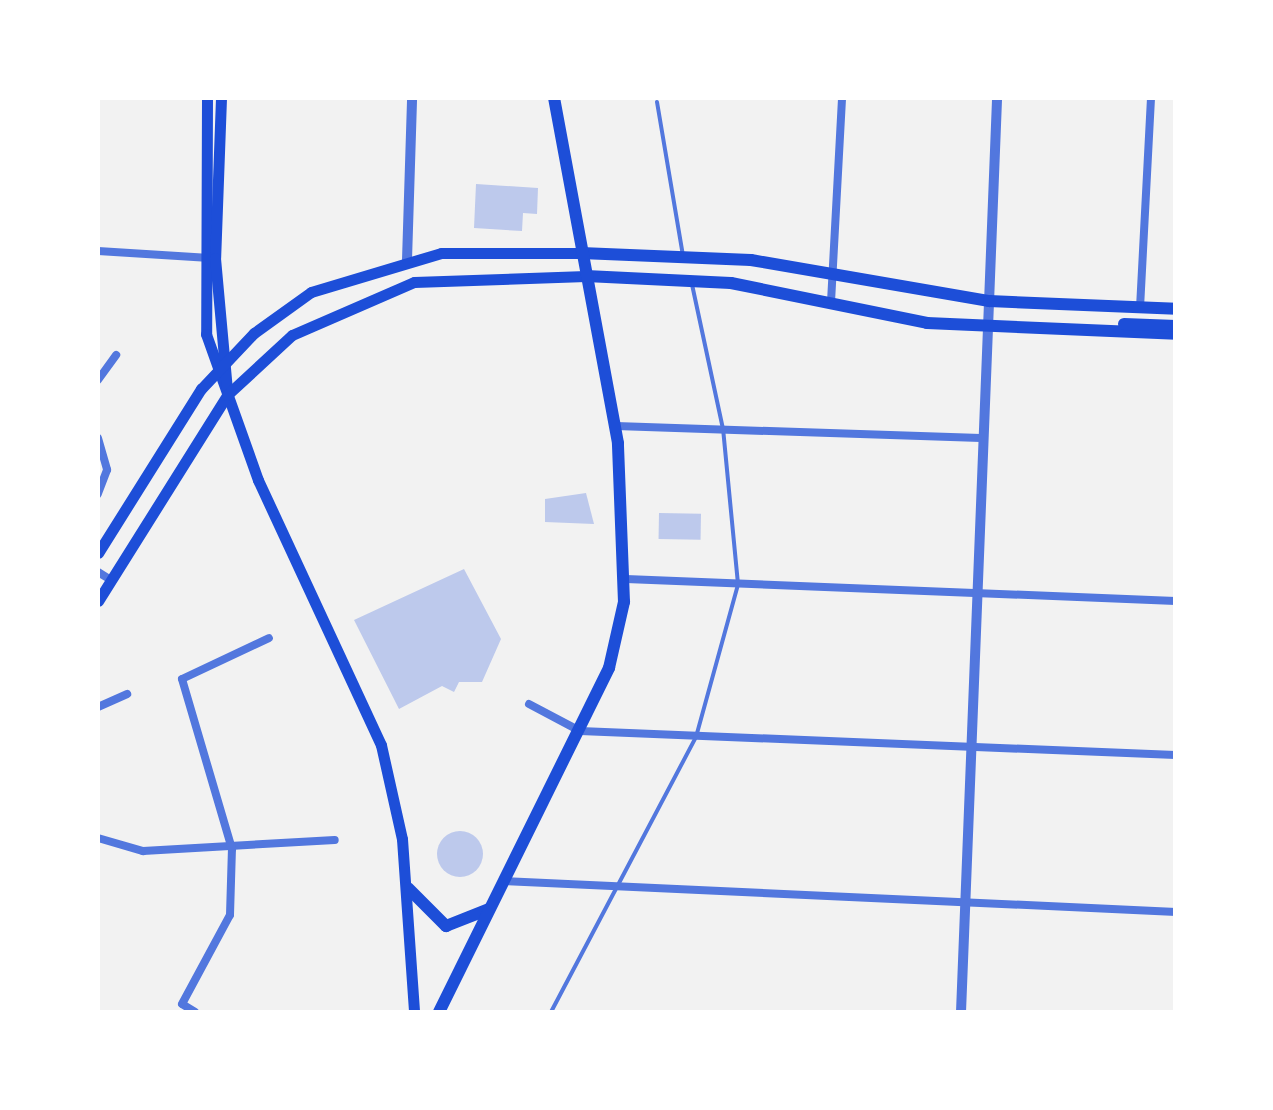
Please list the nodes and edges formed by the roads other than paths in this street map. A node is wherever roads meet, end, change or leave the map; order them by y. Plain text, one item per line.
1 (206, 98) edge
2 (221, 98) edge
3 (412, 98) edge
4 (554, 98) edge
5 (842, 98) edge
6 (997, 98) edge
7 (1151, 98) edge
8 (658, 102) dead end
9 (98, 252) edge
10 (582, 253) junction
11 (683, 255) junction
12 (208, 258) junction
13 (407, 260) junction
14 (586, 276) junction
15 (835, 276) junction
16 (691, 281) junction
17 (989, 301) junction
18 (831, 302) junction
19 (1140, 308) junction
20 (1176, 309) edge
21 (1134, 324) junction
22 (1176, 326) edge
23 (988, 329) junction
24 (1080, 331) junction
25 (1176, 334) edge
26 (116, 355) dead end
27 (230, 356) junction
28 (216, 372) junction
29 (98, 380) edge
30 (227, 394) junction
31 (615, 426) junction
32 (722, 429) junction
33 (98, 438) edge
34 (981, 438) junction
35 (98, 494) edge
36 (98, 553) edge
37 (98, 572) edge
38 (626, 579) junction
39 (111, 580) junction
40 (738, 584) junction
41 (976, 593) junction
42 (98, 601) edge
43 (1176, 601) edge
44 (269, 638) dead end
45 (127, 694) dead end
46 (530, 704) dead end
47 (98, 707) edge
48 (580, 731) junction
49 (696, 736) junction
50 (970, 746) junction
51 (1176, 755) edge
52 (98, 838) edge
53 (335, 840) dead end
54 (232, 849) junction
55 (504, 881) junction
56 (408, 888) junction
57 (613, 890) junction
58 (964, 904) junction
59 (491, 908) junction
60 (1176, 912) edge
61 (195, 1012) edge
62 (414, 1012) edge
63 (439, 1012) edge
64 (551, 1012) edge
65 (961, 1012) edge

1 - 12 main road
2 - 12 main road
3 - 13 street
4 - 10 main road
5 - 15 street
6 - 17 street
7 - 19 street
8 - 11 lane
9 - 12 street
10 - 11 main road
10 - 13 main road
10 - 14 main road
11 - 15 main road
12 - 27 main road
12 - 28 main road
13 - 27 main road
14 - 16 main road
14 - 30 main road
14 - 31 main road
15 - 17 main road
15 - 18 street
16 - 18 main road
16 - 32 lane
17 - 19 main road
17 - 23 street
18 - 23 main road
19 - 20 main road
19 - 21 main road
21 - 22 main road
21 - 24 main road
23 - 24 main road
23 - 34 street
24 - 25 main road
26 - 29 street
27 - 28 main road
27 - 30 main road
28 - 30 main road
28 - 36 main road
30 - 39 main road
30 - 56 main road
31 - 32 street
31 - 38 main road
32 - 34 street
32 - 40 lane
33 - 35 street
34 - 41 street
37 - 39 street
38 - 40 street
38 - 48 main road
39 - 42 main road
40 - 41 street
40 - 49 lane
41 - 43 street
41 - 50 street
44 - 54 street
45 - 47 street
46 - 48 street
48 - 49 street
48 - 55 main road
49 - 50 street
49 - 57 lane
50 - 51 street
50 - 58 street
52 - 54 street
53 - 54 street
54 - 61 street
55 - 57 street
55 - 59 main road
56 - 59 main road
56 - 62 main road
57 - 58 street
57 - 64 lane
58 - 60 street
58 - 65 street
59 - 63 main road

